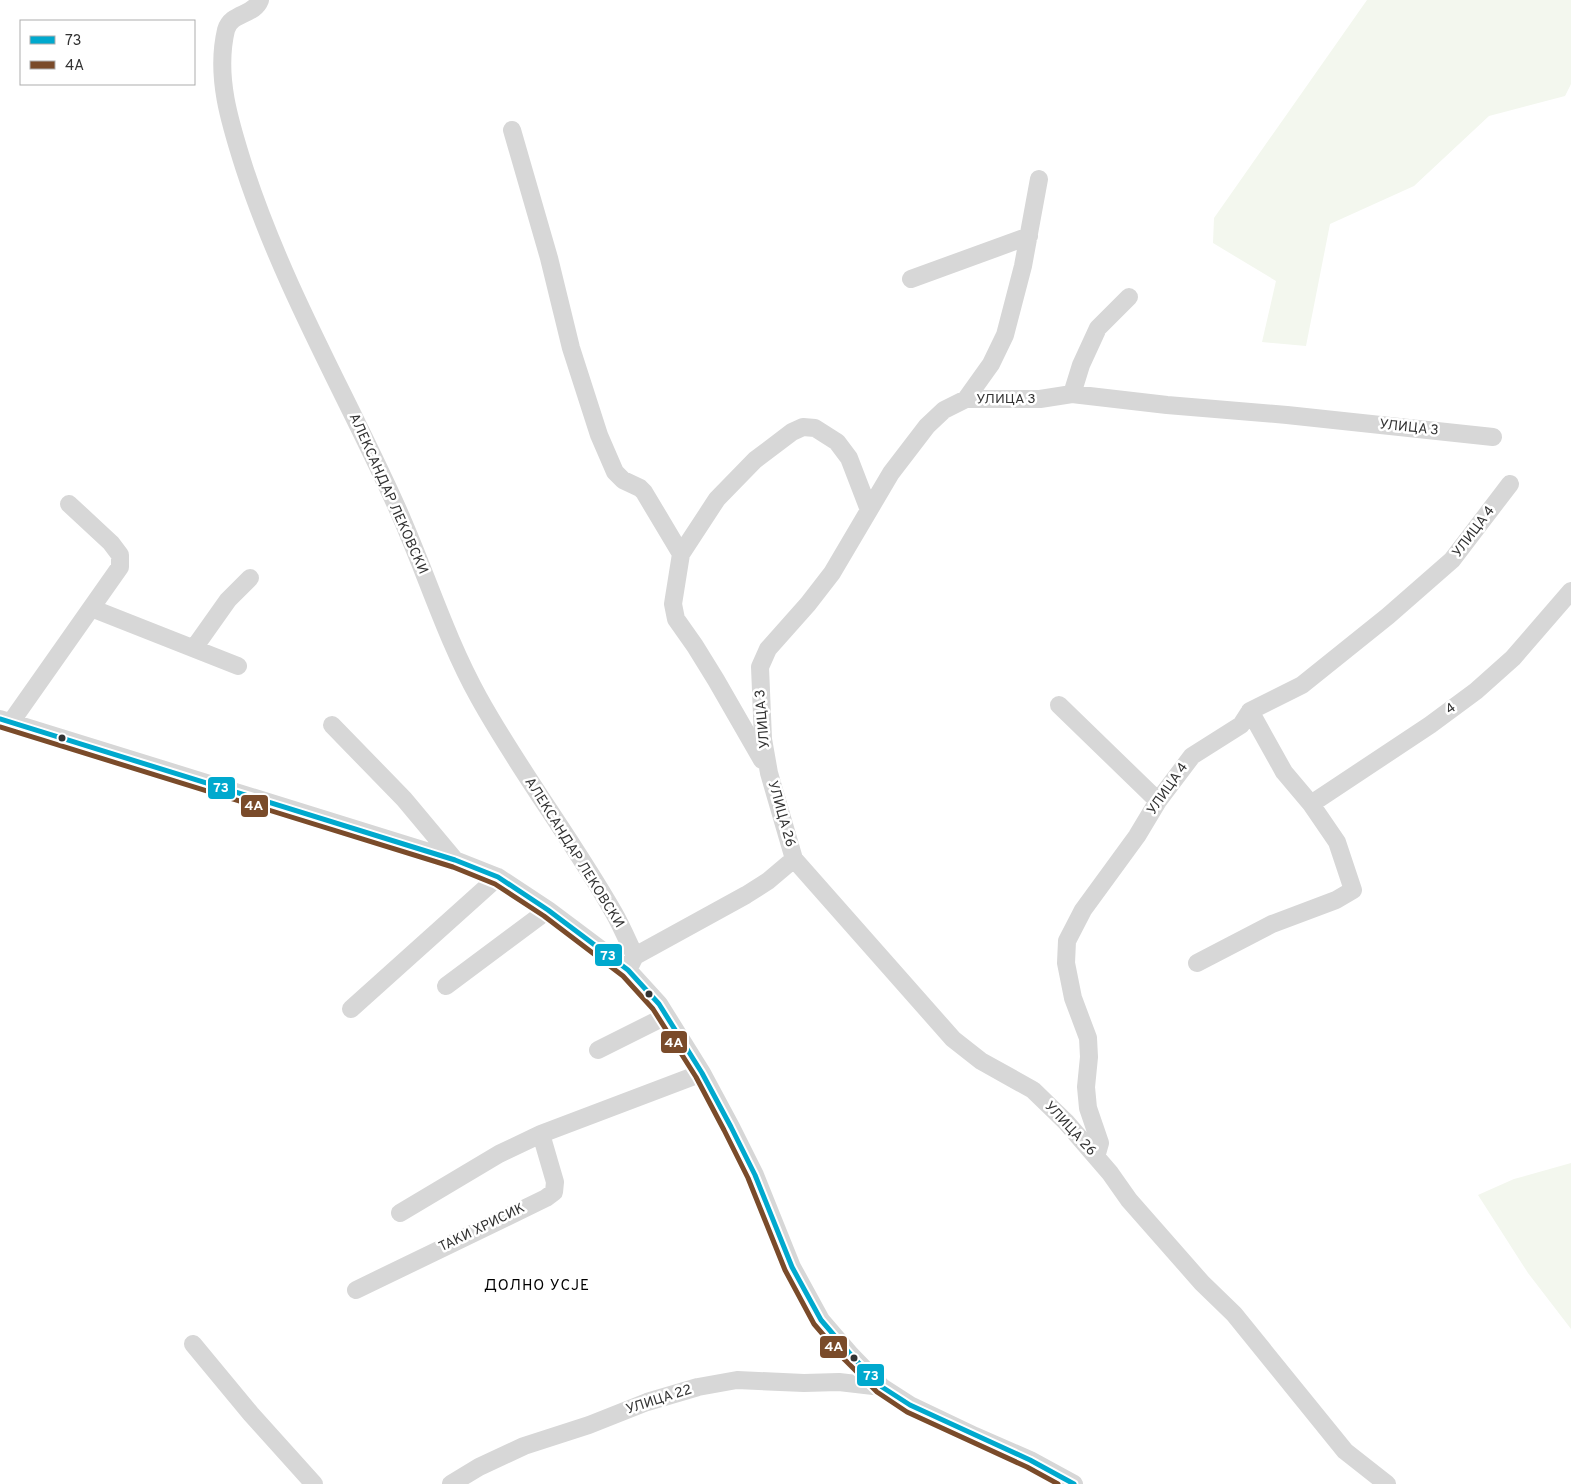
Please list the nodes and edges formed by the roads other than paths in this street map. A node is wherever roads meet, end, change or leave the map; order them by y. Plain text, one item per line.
1 (257, 5) edge
2 (512, 130) dead end
3 (1039, 179) dead end
4 (1029, 236) junction
5 (911, 279) dead end
6 (1129, 297) dead end
7 (1072, 394) junction
8 (966, 399) junction
9 (1493, 437) dead end
10 (1510, 484) dead end
11 (69, 504) dead end
12 (869, 510) junction
13 (681, 554) junction
14 (250, 578) dead end
15 (1571, 591) edge
16 (91, 608) junction
17 (194, 648) junction
18 (238, 666) dead end
19 (1058, 705) dead end
20 (1250, 710) junction
21 (6, 721) edge
22 (332, 725) dead end
23 (769, 773) junction
24 (1158, 800) junction
25 (1311, 804) junction
26 (794, 859) junction
27 (455, 860) junction
28 (498, 878) junction
29 (548, 910) junction
30 (632, 963) junction
31 (1197, 963) dead end
32 (446, 986) dead end
33 (351, 1009) dead end
34 (666, 1016) junction
35 (598, 1050) dead end
36 (702, 1073) junction
37 (541, 1134) junction
38 (1096, 1157) junction
39 (400, 1213) dead end
40 (356, 1290) dead end
41 (193, 1344) dead end
42 (882, 1387) junction
43 (314, 1484) edge
44 (451, 1484) edge
45 (1074, 1484) edge
46 (1387, 1484) edge

1 - 30 street, АЛЕКСАНДАР ЛЕКОВСКИ
2 - 13 street
3 - 4 street
4 - 5 street
4 - 8 street
6 - 7 street
7 - 8 street, УЛИЦА 3
7 - 9 street, УЛИЦА 3
8 - 12 street, УЛИЦА 3
10 - 20 street, УЛИЦА 4
11 - 16 street
12 - 13 street
12 - 23 street, УЛИЦА 3
13 - 23 street
14 - 17 street
15 - 25 street, 4
16 - 17 street
16 - 21 street
17 - 18 street
19 - 24 street
20 - 24 street, УЛИЦА 4
20 - 25 street
21 - 27 street
22 - 27 street
23 - 26 street, УЛИЦА 26
24 - 38 street, УЛИЦА 4
25 - 31 street
26 - 30 street
26 - 38 street, УЛИЦА 26
27 - 28 street
28 - 29 street
28 - 33 street
29 - 30 street
29 - 32 street
30 - 34 street
34 - 35 street
34 - 36 street
36 - 37 street
36 - 42 street
37 - 39 street
37 - 40 street, ТАКИ ХРИСИК
38 - 46 street, УЛИЦА 26
41 - 43 street
42 - 44 street, УЛИЦА 22
42 - 45 street

